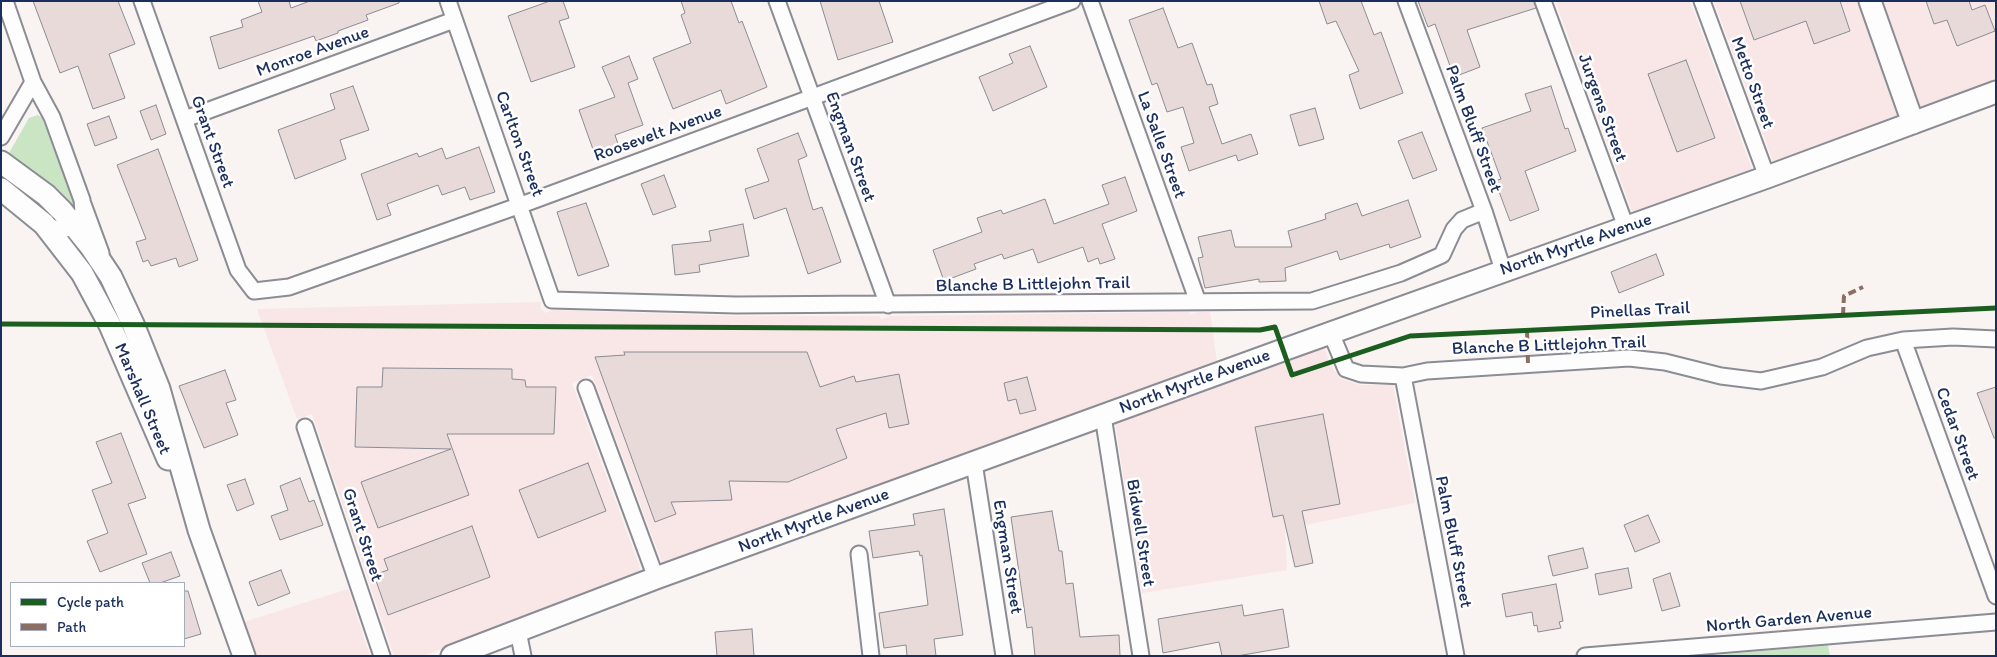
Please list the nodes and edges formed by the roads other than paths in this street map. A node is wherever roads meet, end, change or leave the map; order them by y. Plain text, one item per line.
1 (5, 1) edge
2 (142, 1) edge
3 (448, 1) edge
4 (776, 1) edge
5 (1072, 1) edge
6 (1090, 1) edge
7 (1406, 1) edge
8 (1543, 1) edge
9 (1702, 1) edge
10 (1870, 1) edge
11 (454, 20) junction
12 (32, 82) junction
13 (1996, 92) edge
14 (811, 97) junction
15 (184, 119) junction
16 (1913, 123) junction
17 (1, 137) edge
18 (1, 162) edge
19 (1767, 177) junction
20 (1, 189) edge
21 (82, 200) junction
22 (521, 205) junction
23 (1484, 211) junction
24 (44, 224) junction
25 (74, 225) junction
26 (1626, 227) junction
27 (1503, 270) junction
28 (111, 277) junction
29 (254, 291) joint
30 (552, 300) joint
31 (1198, 302) junction
32 (888, 306) junction
33 (1331, 333) junction
34 (1996, 339) edge
35 (1903, 340) junction
36 (1403, 376) junction
37 (586, 388) dead end
38 (1102, 416) junction
39 (305, 427) dead end
40 (974, 464) junction
41 (199, 530) junction
42 (859, 554) dead end
43 (656, 578) junction
44 (1996, 596) edge
45 (1996, 622) edge
46 (518, 630) junction
47 (244, 656) edge
48 (382, 656) edge
49 (452, 656) edge
50 (523, 656) edge
51 (872, 656) edge
52 (1004, 656) edge
53 (1141, 656) edge
54 (1456, 656) edge
55 (1585, 656) edge

1 - 12 street, Marshall Street
2 - 15 street, Grant Street
3 - 11 street, Carlton Street
4 - 14 street, Engman Street
5 - 14 street, Roosevelt Avenue
6 - 31 street, La Salle Street
7 - 23 street, Palm Bluff Street
8 - 26 street, Jurgens Street
9 - 19 street, Metto Street
10 - 16 main road
11 - 15 street, Monroe Avenue
11 - 22 street, Carlton Street
12 - 17 street
12 - 21 street, Marshall Street
13 - 16 main road, North Myrtle Avenue
14 - 22 street, Roosevelt Avenue
14 - 32 street, Engman Street
15 - 29 street, Grant Street
16 - 19 main road, North Myrtle Avenue
18 - 25 main road, Marshall Street
19 - 26 main road, North Myrtle Avenue
20 - 24 main road, Marshall Street
21 - 25 street
21 - 28 street, Marshall Street
22 - 29 street, Roosevelt Avenue
22 - 30 street, Carlton Street
23 - 27 street, Palm Bluff Street
23 - 31 street, Blanche B Littlejohn Trail
24 - 25 street
24 - 41 main road, Marshall Street
25 - 28 main road, Marshall Street
26 - 27 main road, North Myrtle Avenue
27 - 33 main road, North Myrtle Avenue
28 - 41 main road, Marshall Street
30 - 32 street, Blanche B Littlejohn Trail
31 - 32 street, Blanche B Littlejohn Trail
33 - 36 street, Blanche B Littlejohn Trail
33 - 38 main road, North Myrtle Avenue
34 - 35 street, Blanche B Littlejohn Trail
35 - 36 street, Blanche B Littlejohn Trail
35 - 44 street, Cedar Street
36 - 54 street, Palm Bluff Street
37 - 43 street
38 - 40 main road, North Myrtle Avenue
38 - 53 street, Bidwell Street
39 - 48 street, Grant Street
40 - 43 main road, North Myrtle Avenue
40 - 52 street, Engman Street
41 - 47 main road, Marshall Street
42 - 51 street
43 - 46 main road, North Myrtle Avenue
45 - 55 street, North Garden Avenue
46 - 49 main road, North Myrtle Avenue
46 - 50 street

